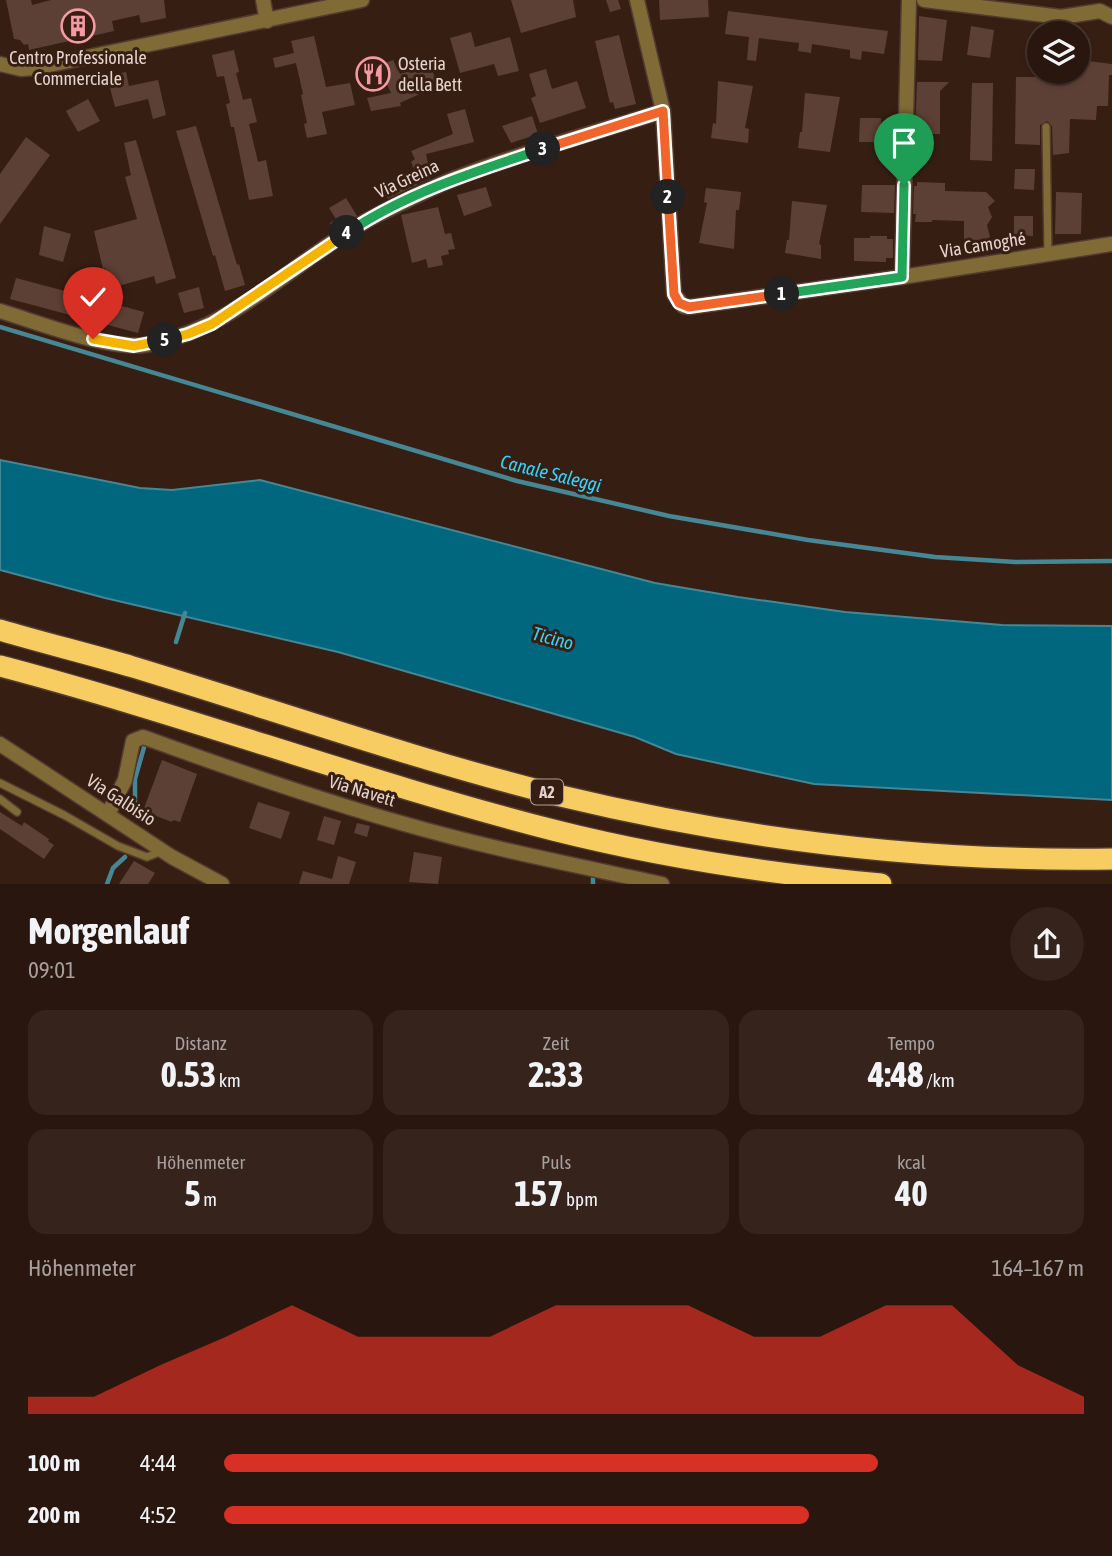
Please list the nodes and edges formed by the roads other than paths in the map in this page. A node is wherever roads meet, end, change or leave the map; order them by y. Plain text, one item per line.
1 (262, 0) edge
2 (362, 0) edge
3 (637, 0) edge
4 (909, 0) edge
5 (924, 0) edge
6 (932, 0) edge
7 (1104, 9) edge
8 (267, 21) junction
9 (0, 64) edge
10 (663, 111) junction
11 (1046, 127) dead end
12 (1112, 244) edge
13 (1048, 254) junction
14 (902, 277) junction
15 (0, 312) edge
16 (0, 630) edge
17 (0, 666) edge
18 (0, 744) edge
19 (0, 783) edge
20 (0, 799) edge
21 (18, 812) dead end
22 (108, 814) junction
23 (163, 851) junction
24 (1112, 859) edge
25 (222, 884) edge
26 (662, 884) edge
27 (881, 884) edge

1 - 8 street
2 - 8 street
3 - 10 street
4 - 14 street
5 - 6 street
6 - 7 street
8 - 9 street
10 - 14 street, Via Camoghé
10 - 15 street, Via Greina
11 - 13 lane
12 - 13 street, Via Camoghé
13 - 14 street, Via Camoghé
16 - 24 highway, A2
17 - 27 highway, A2
18 - 22 street, Via Galbisio
19 - 23 lane
20 - 21 lane
22 - 23 street, Via Galbisio
22 - 26 street, Via Navett
23 - 25 street, Via Galbisio

